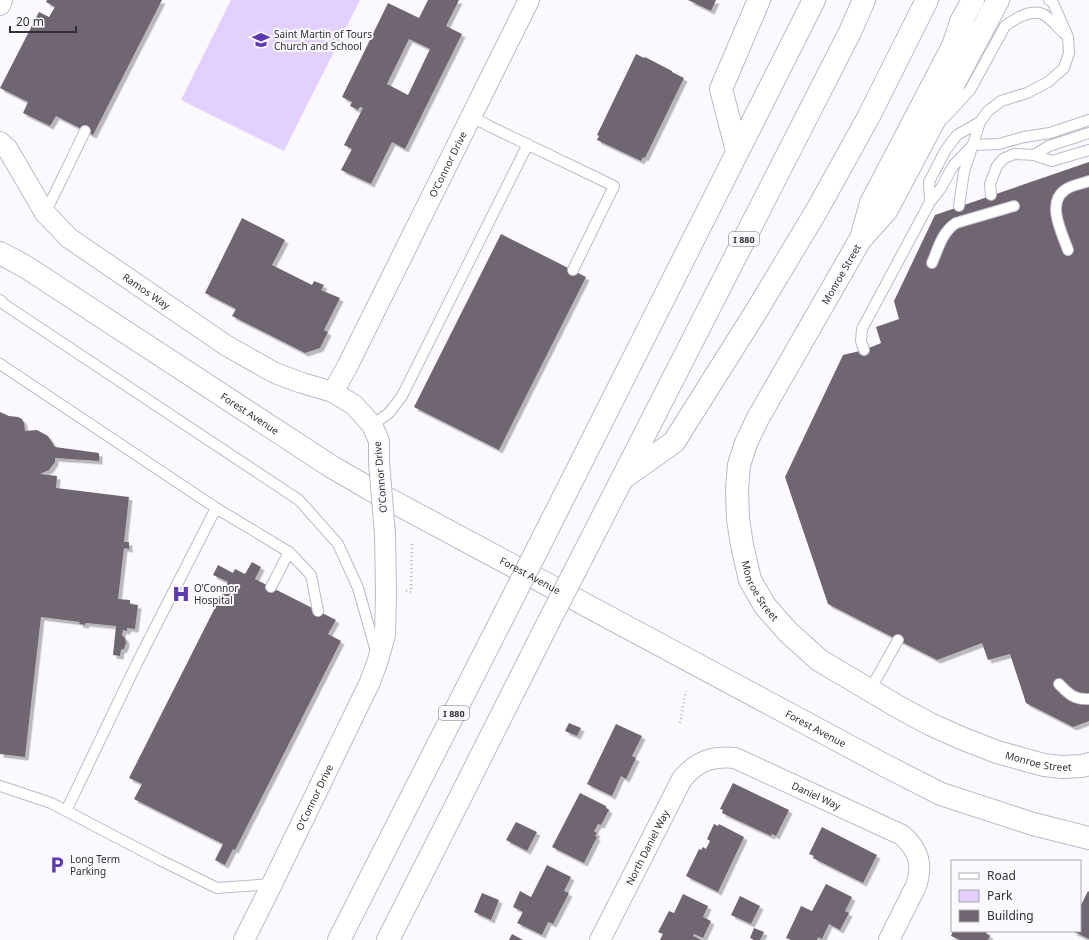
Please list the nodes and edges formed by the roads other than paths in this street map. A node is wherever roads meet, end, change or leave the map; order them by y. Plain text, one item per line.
1 (2, 0) edge
2 (529, 0) edge
3 (759, 0) edge
4 (814, 0) edge
5 (864, 0) edge
6 (927, 0) edge
7 (973, 0) edge
8 (985, 0) edge
9 (998, 0) edge
10 (1049, 0) edge
11 (0, 5) edge
12 (1068, 37) junction
13 (953, 46) junction
14 (471, 116) junction
15 (1089, 120) edge
16 (980, 122) junction
17 (85, 131) dead end
18 (1089, 133) edge
19 (924, 138) junction
20 (0, 142) edge
21 (528, 144) junction
22 (973, 145) junction
23 (1089, 150) edge
24 (737, 152) junction
25 (1034, 155) junction
26 (1089, 181) edge
27 (991, 195) dead end
28 (930, 202) junction
29 (959, 206) dead end
30 (1014, 206) dead end
31 (45, 212) junction
32 (860, 240) junction
33 (1068, 250) dead end
34 (0, 253) edge
35 (932, 263) dead end
36 (573, 270) dead end
37 (0, 300) edge
38 (864, 350) dead end
39 (0, 364) edge
40 (333, 392) junction
41 (372, 425) junction
42 (623, 478) junction
43 (216, 508) junction
44 (289, 552) junction
45 (271, 587) dead end
46 (318, 611) dead end
47 (898, 640) dead end
48 (378, 660) junction
49 (1059, 684) dead end
50 (870, 690) junction
51 (1089, 699) edge
52 (703, 761) joint
53 (1089, 764) edge
54 (0, 786) edge
55 (66, 811) junction
56 (1089, 838) edge
57 (272, 884) junction
58 (244, 940) edge
59 (339, 940) edge
60 (388, 940) edge
61 (600, 940) edge
62 (889, 940) edge

1 - 11 street
2 - 14 street, O’Connor Drive
3 - 24 main road
4 - 24 main road, I 880
5 - 42 main road, I 880
6 - 42 main road
7 - 13 main road
8 - 13 main road, Monroe Street
9 - 19 main road, Monroe Street
10 - 12 lane
12 - 16 lane
12 - 19 lane
13 - 32 main road, Monroe Street
14 - 21 lane
14 - 40 street, O’Connor Drive
15 - 22 lane
16 - 22 lane
16 - 28 lane
17 - 31 lane
18 - 25 lane
19 - 32 main road, Monroe Street
20 - 31 street, Ramos Way
21 - 36 lane
21 - 41 lane
22 - 28 lane
22 - 29 lane
23 - 25 lane
24 - 59 main road, I 880, bridge
25 - 27 lane
26 - 33 lane
28 - 38 lane
30 - 35 lane
31 - 40 street, Ramos Way
32 - 50 main road, Monroe Street
34 - 56 main road, Forest Avenue
37 - 48 lane
39 - 43 lane
40 - 41 street, O’Connor Drive
41 - 48 street, O’Connor Drive, bridge
42 - 60 main road, I 880, bridge
43 - 44 lane
43 - 55 lane
44 - 45 lane
44 - 46 lane
47 - 50 lane
48 - 57 street, O’Connor Drive
49 - 51 lane
50 - 53 main road, Monroe Street
52 - 61 street, North Daniel Way
52 - 62 street, Daniel Way
54 - 55 lane
55 - 57 lane
57 - 58 street, O’Connor Drive

